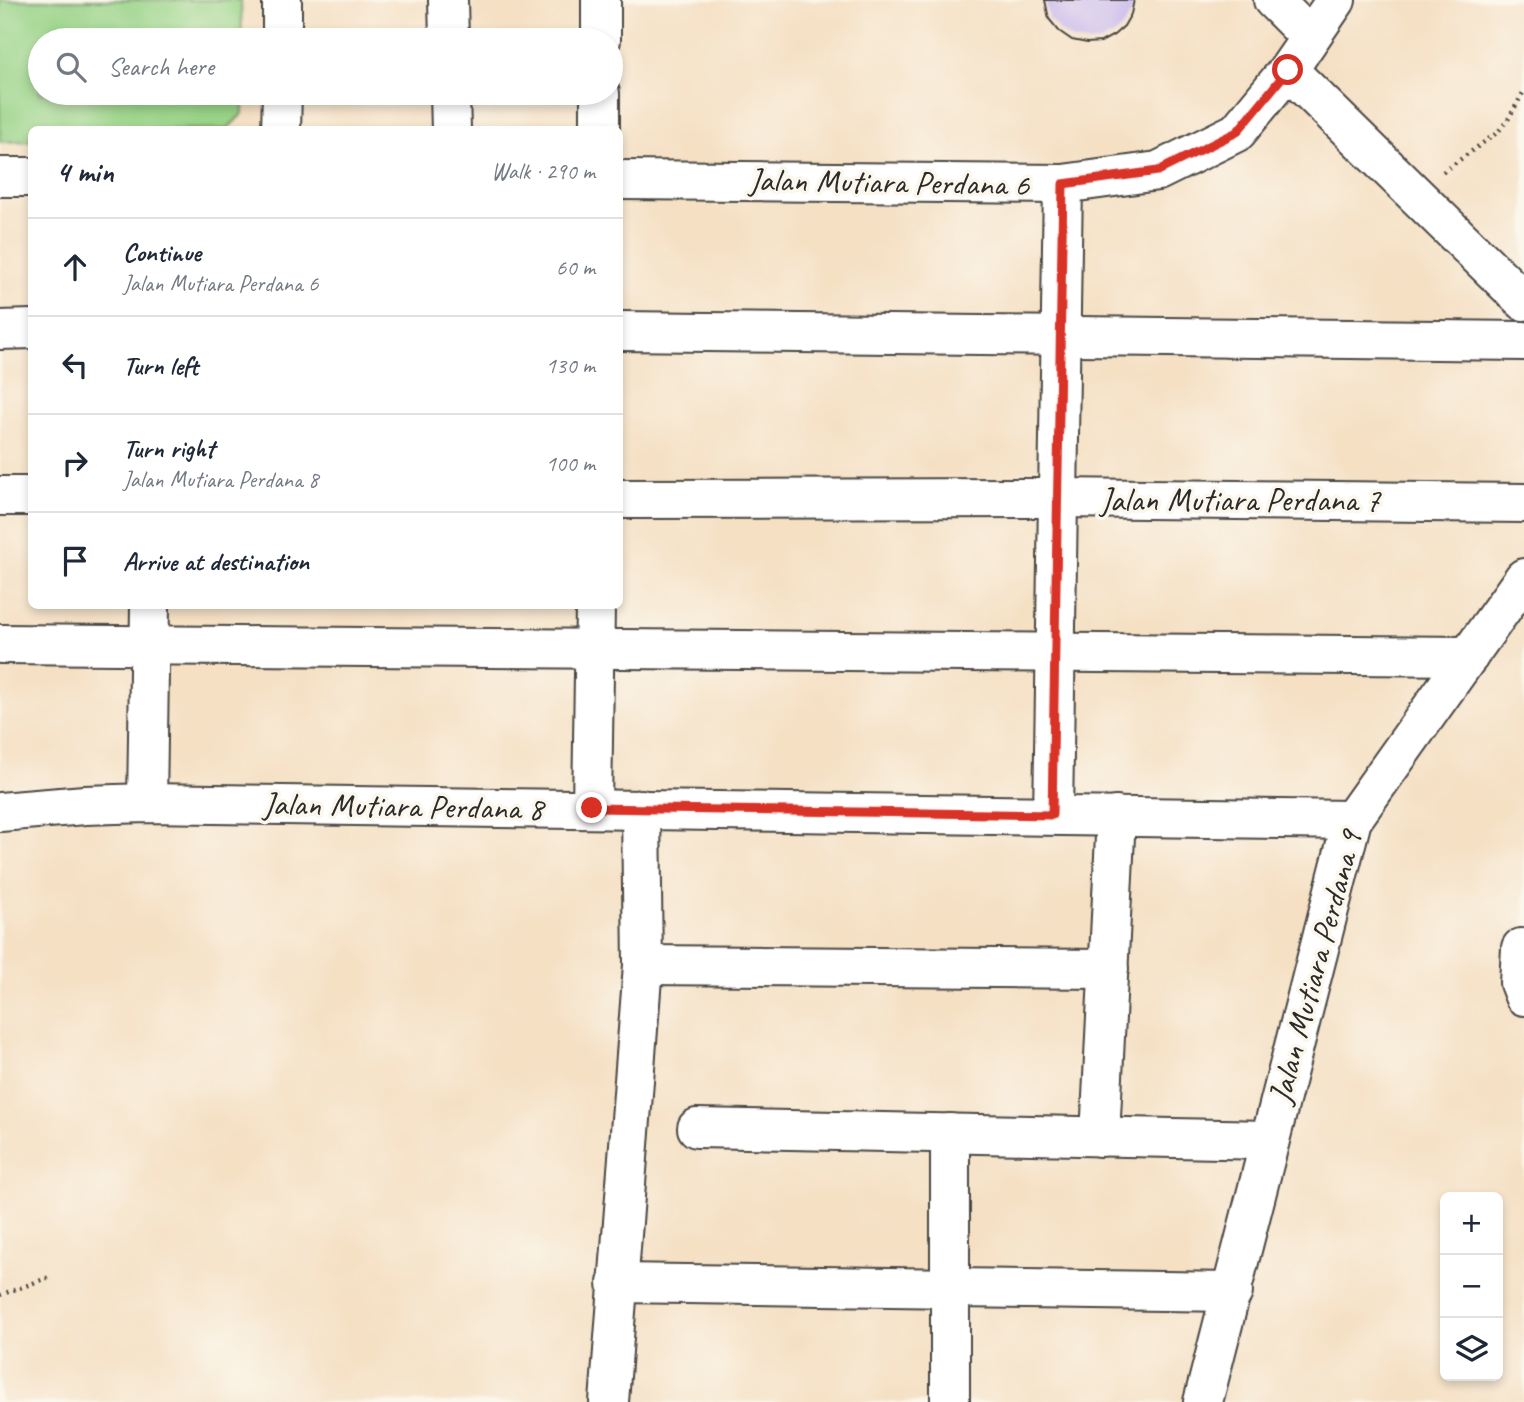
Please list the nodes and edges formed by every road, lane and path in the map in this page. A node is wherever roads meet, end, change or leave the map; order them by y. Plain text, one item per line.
1 (282, 0) edge
2 (448, 0) edge
3 (601, 0) edge
4 (1273, 0) edge
5 (1336, 0) edge
6 (282, 28) edge
7 (449, 28) edge
8 (601, 28) edge
9 (1310, 37) junction
10 (1288, 70) junction
11 (1524, 91) edge
12 (282, 105) edge
13 (450, 105) edge
14 (600, 105) edge
15 (281, 126) edge
16 (451, 126) edge
17 (600, 126) edge
18 (0, 177) edge
19 (28, 177) edge
20 (623, 180) edge
21 (1063, 184) junction
22 (1414, 193) junction
23 (1524, 301) edge
24 (28, 329) edge
25 (0, 330) edge
26 (623, 331) edge
27 (1061, 336) junction
28 (1524, 341) edge
29 (0, 496) edge
30 (28, 496) edge
31 (1058, 498) junction
32 (623, 499) edge
33 (1524, 503) edge
34 (1524, 578) edge
35 (150, 609) edge
36 (594, 609) edge
37 (0, 644) edge
38 (149, 645) junction
39 (594, 648) junction
40 (1055, 652) junction
41 (1469, 656) junction
42 (147, 803) junction
43 (592, 808) junction
44 (641, 809) junction
45 (0, 812) edge
46 (1052, 815) junction
47 (1116, 816) junction
48 (1352, 820) junction
49 (1521, 948) dead end
50 (643, 965) junction
51 (1109, 969) junction
52 (1524, 996) edge
53 (697, 1128) dead end
54 (950, 1133) junction
55 (1100, 1137) junction
56 (1269, 1140) junction
57 (50, 1277) dead end
58 (617, 1283) junction
59 (950, 1288) junction
60 (1233, 1292) junction
61 (0, 1295) edge
62 (609, 1402) edge
63 (950, 1402) edge
64 (1203, 1402) edge

1 - 6 street
2 - 7 street
3 - 8 street
4 - 9 street
5 - 9 street, Jalan Mutiara Perdana 6
9 - 10 street, Jalan Mutiara Perdana 6
10 - 21 street, Jalan Mutiara Perdana 6
10 - 22 street
11 - 22 path
12 - 15 street
13 - 16 street
14 - 17 street
18 - 19 street
20 - 21 street, Jalan Mutiara Perdana 6
21 - 27 street
22 - 23 street
24 - 25 street
26 - 27 street
27 - 28 street
27 - 31 street
29 - 30 street
31 - 32 street, Jalan Mutiara Perdana 7
31 - 33 street, Jalan Mutiara Perdana 7
31 - 40 street
34 - 41 street, Jalan Mutiara Perdana 9
35 - 38 street
36 - 39 street
37 - 38 street
38 - 39 street
38 - 42 street
39 - 40 street
39 - 43 street
40 - 41 street
40 - 46 street
41 - 48 street, Jalan Mutiara Perdana 9
42 - 43 street, Jalan Mutiara Perdana 8
42 - 45 street, Jalan Mutiara Perdana 8
43 - 44 street, Jalan Mutiara Perdana 8
44 - 46 street, Jalan Mutiara Perdana 8
44 - 50 street
46 - 47 street, Jalan Mutiara Perdana 8
47 - 48 street, Jalan Mutiara Perdana 8
47 - 51 street
48 - 56 street, Jalan Mutiara Perdana 9
49 - 52 street
50 - 51 street
50 - 58 street
51 - 55 street
53 - 54 street
54 - 55 street
54 - 59 street
55 - 56 street
56 - 60 street, Jalan Mutiara Perdana 9
57 - 61 path
58 - 59 street
58 - 62 street
59 - 60 street
59 - 63 street
60 - 64 street, Jalan Mutiara Perdana 9

